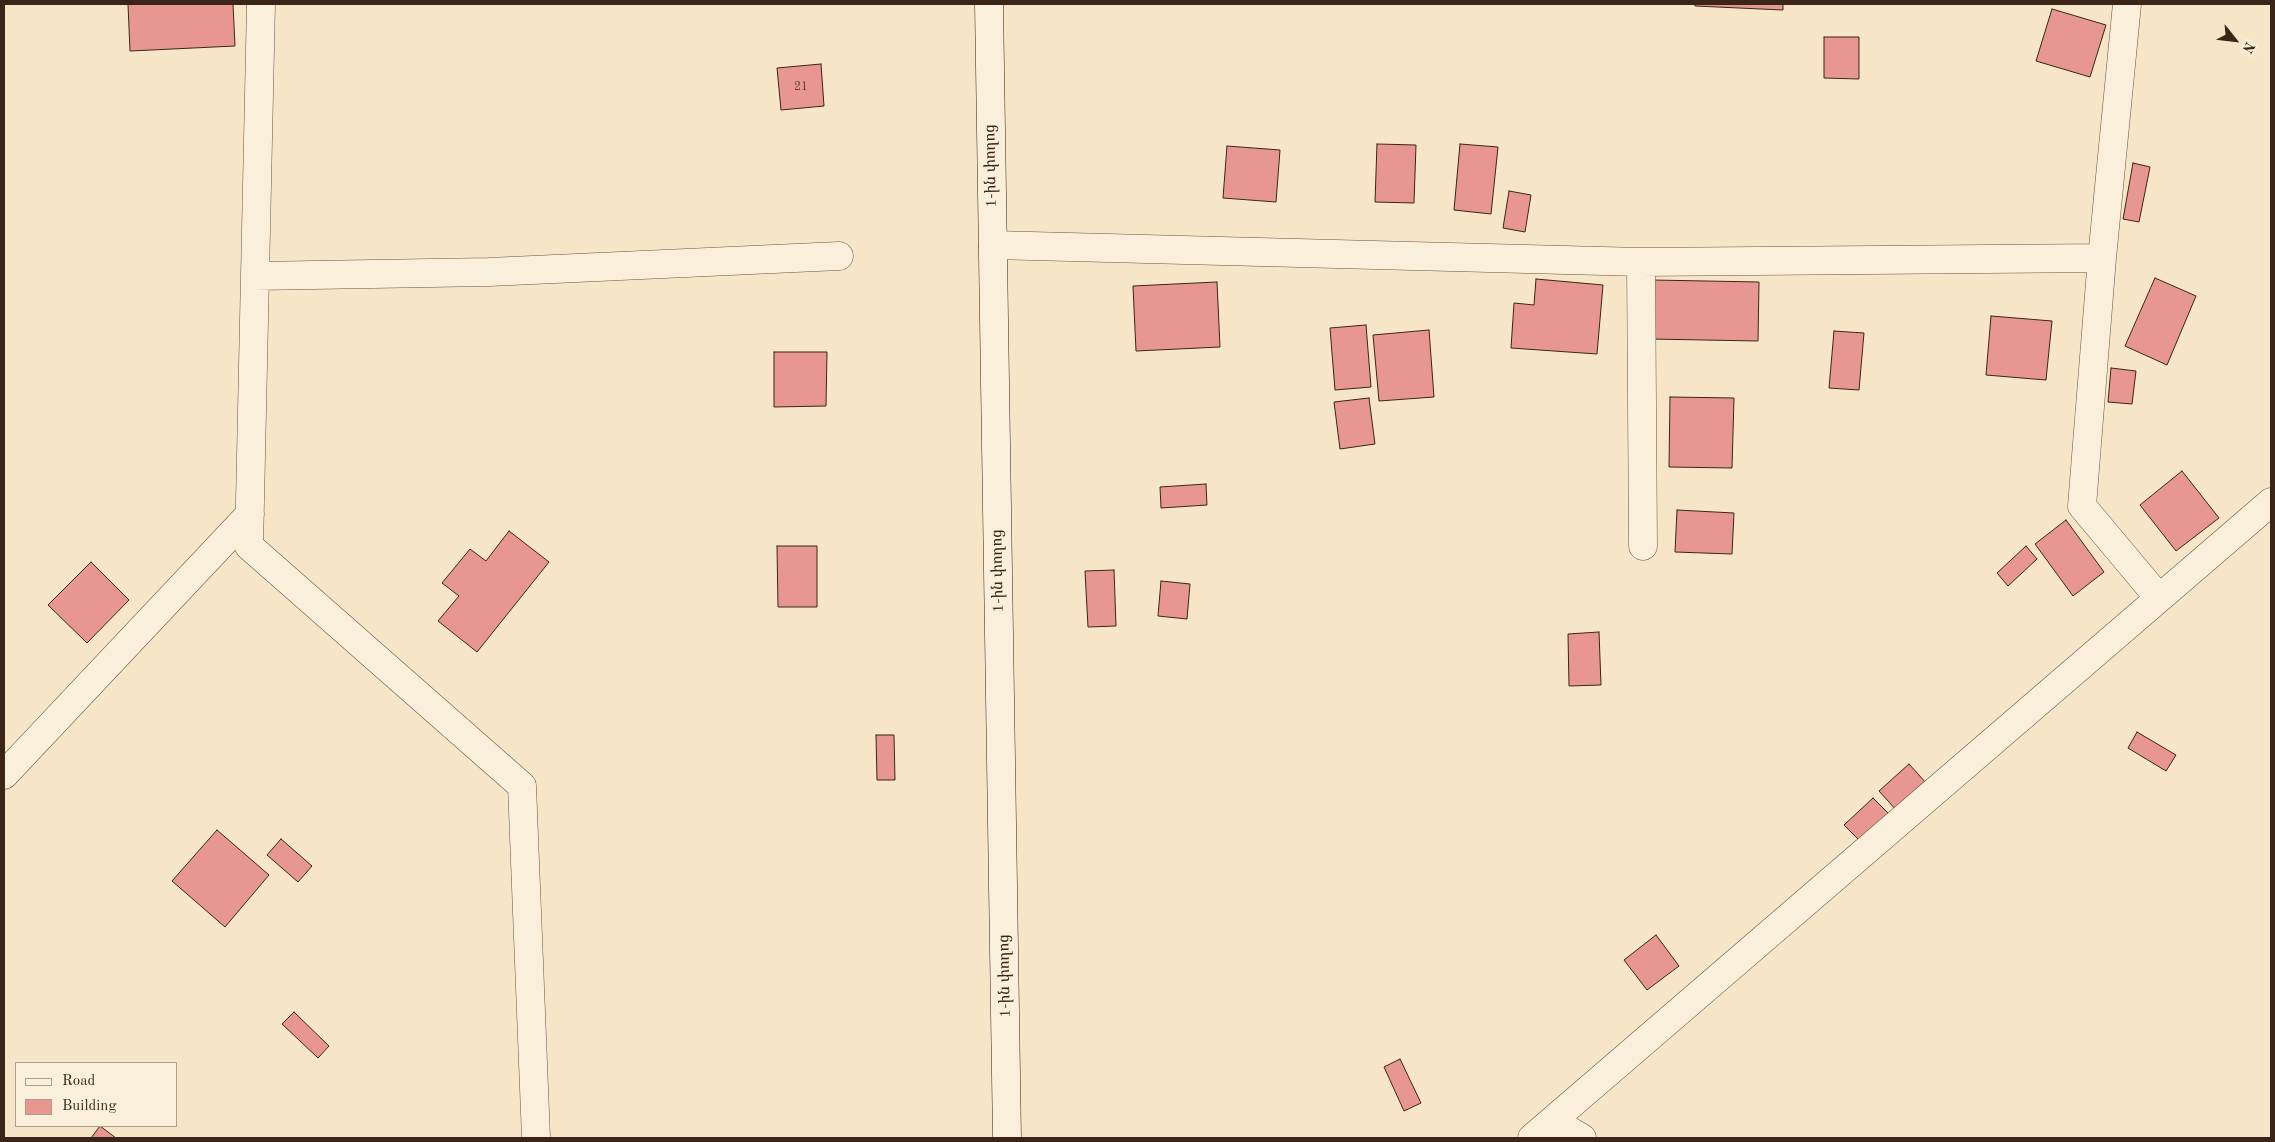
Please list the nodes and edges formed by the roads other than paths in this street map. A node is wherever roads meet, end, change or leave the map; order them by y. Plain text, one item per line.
1 (262, 4) edge
2 (989, 4) edge
3 (2127, 4) edge
4 (993, 245) junction
5 (839, 256) dead end
6 (2102, 258) junction
7 (1641, 262) junction
8 (256, 276) junction
9 (2271, 502) edge
10 (250, 514) junction
11 (1642, 546) dead end
12 (2160, 598) junction
13 (4, 775) edge
14 (1542, 1130) edge
15 (536, 1138) edge
16 (1008, 1138) edge
17 (1582, 1138) edge

1 - 8 street
2 - 4 street, 1-ին փողոց
3 - 6 street
4 - 7 street
4 - 16 street, 1-ին փողոց
5 - 8 street
6 - 7 street
6 - 12 street
7 - 11 street
8 - 10 street
9 - 12 street
10 - 13 street
10 - 15 street
12 - 14 street
14 - 17 street

